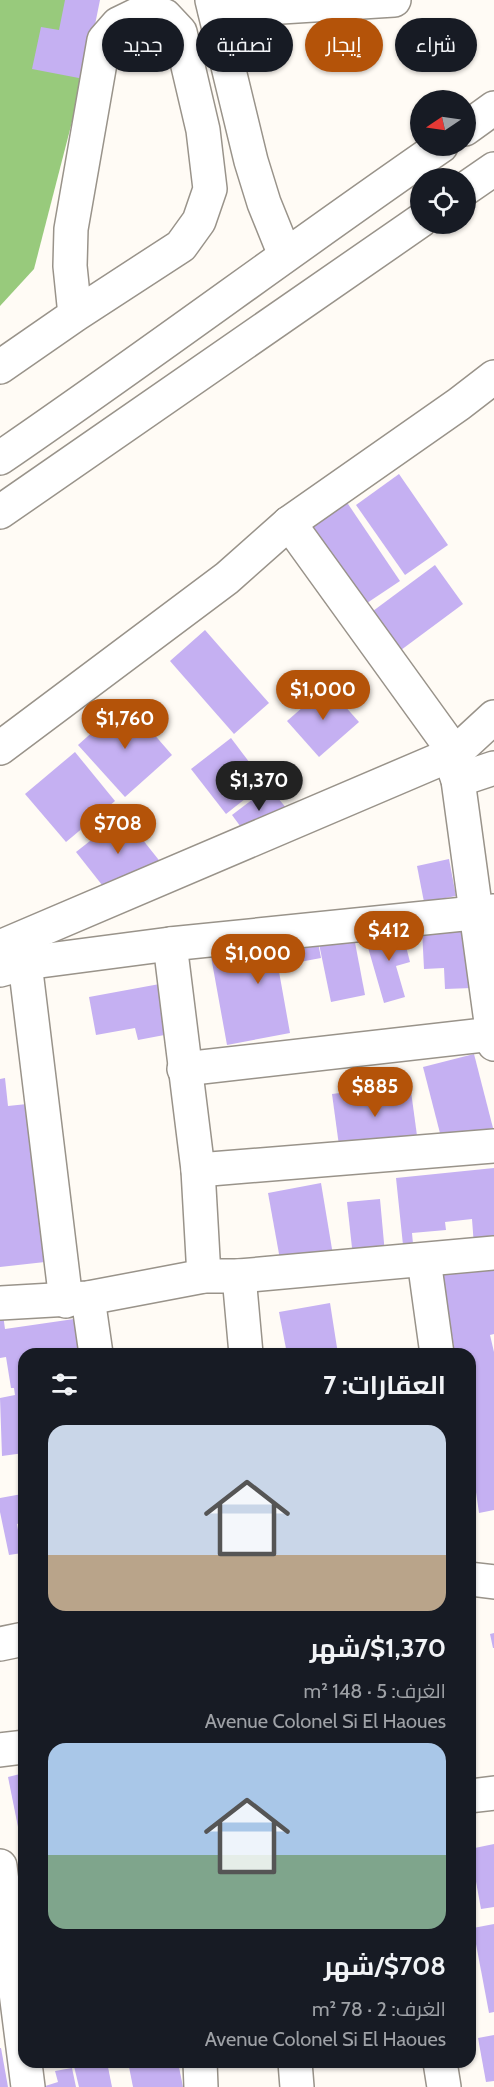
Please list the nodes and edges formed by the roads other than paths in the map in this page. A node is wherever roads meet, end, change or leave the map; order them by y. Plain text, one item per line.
1 (394, 0) edge
2 (213, 6) edge
3 (494, 108) edge
4 (476, 121) edge
5 (427, 156) edge
6 (494, 169) edge
7 (476, 181) edge
8 (410, 228) edge
9 (285, 255) junction
10 (75, 315) junction
11 (0, 367) edge
12 (494, 377) edge
13 (0, 458) edge
14 (0, 512) edge
15 (289, 523) junction
16 (494, 717) edge
17 (0, 748) edge
18 (454, 762) junction
19 (494, 768) edge
20 (486, 912) edge
21 (170, 944) junction
22 (8, 960) edge
23 (494, 1039) edge
24 (184, 1069) junction
25 (494, 1146) edge
26 (198, 1170) junction
27 (494, 1253) edge
28 (424, 1260) junction
29 (204, 1276) junction
30 (239, 1276) junction
31 (77, 1299) junction
32 (0, 1303) edge
33 (94, 1348) edge
34 (245, 1348) edge
35 (435, 1348) edge
36 (476, 1580) edge
37 (494, 1582) edge
38 (18, 1640) edge
39 (0, 1644) edge
40 (18, 1748) edge
41 (0, 1750) edge
42 (494, 1793) edge
43 (476, 1795) edge
44 (0, 1866) edge
45 (18, 2011) edge
46 (25, 2068) edge
47 (200, 2068) edge
48 (295, 2068) edge
49 (441, 2068) edge
50 (28, 2087) edge
51 (201, 2087) edge
52 (297, 2087) edge
53 (444, 2087) edge

1 - 2 street
2 - 9 street
3 - 4 street
5 - 9 street
6 - 7 street
8 - 14 street
9 - 13 street
10 - 10 street
10 - 11 street
12 - 15 street
15 - 17 street
15 - 18 street
16 - 18 street
18 - 19 street
18 - 20 street
18 - 22 street
20 - 21 street
20 - 23 street
21 - 22 street
21 - 24 street
22 - 31 street
23 - 24 street
24 - 26 street
25 - 26 street
26 - 29 street
27 - 28 street
28 - 30 street
28 - 35 street
29 - 30 street
29 - 31 street
30 - 34 street
31 - 32 street
31 - 33 street
36 - 37 street
38 - 39 street
40 - 41 street
42 - 43 street
44 - 45 street
46 - 50 street
47 - 51 street
48 - 52 street
49 - 53 street

